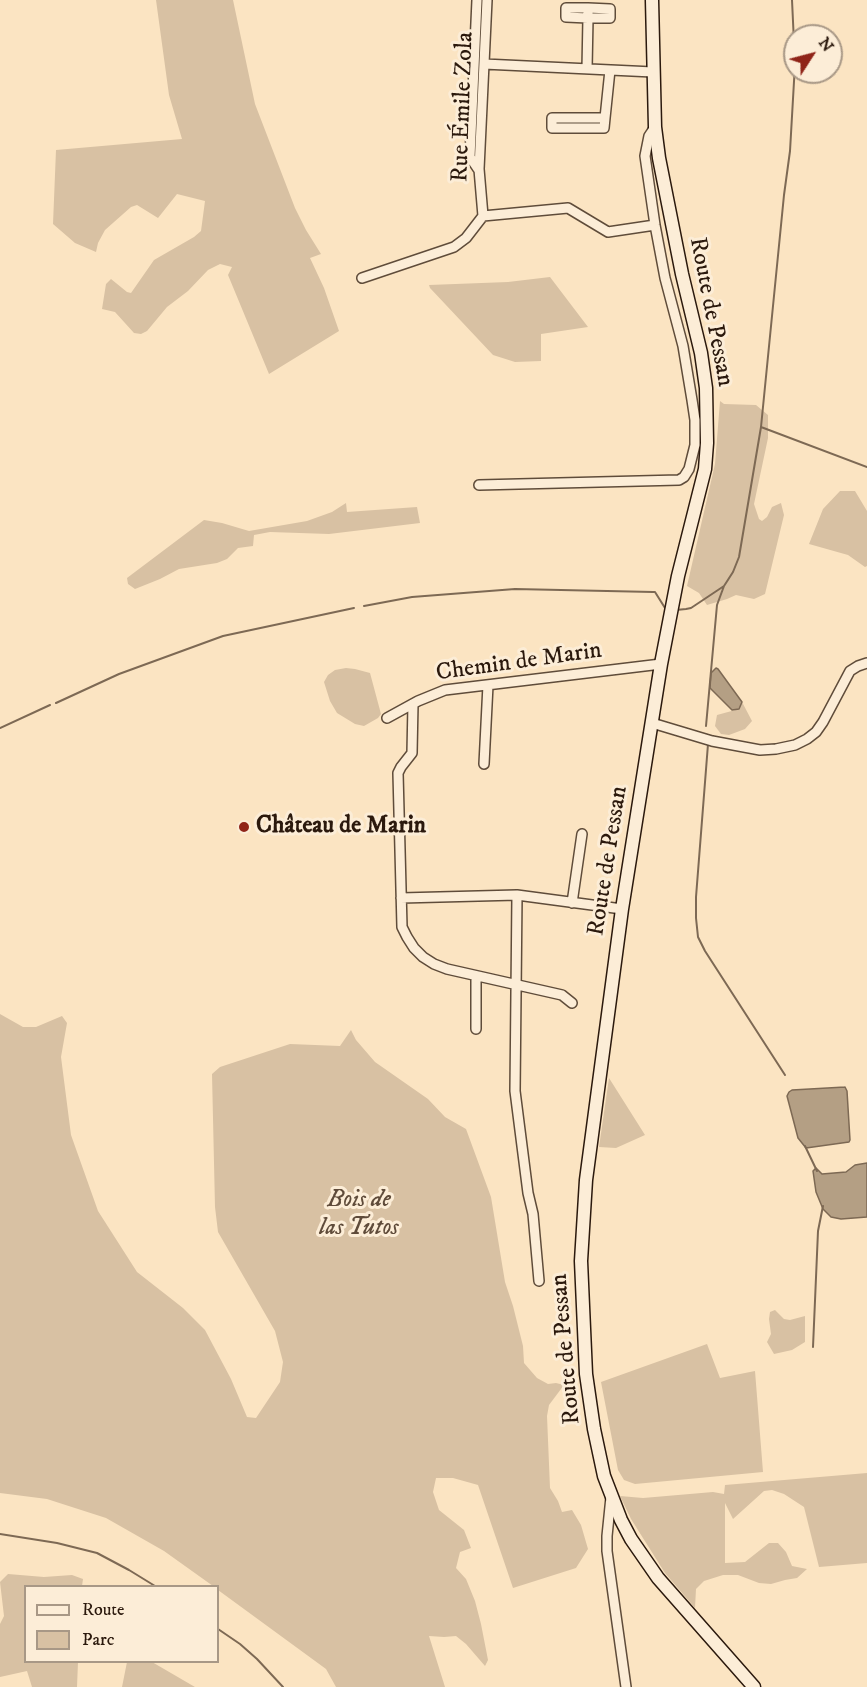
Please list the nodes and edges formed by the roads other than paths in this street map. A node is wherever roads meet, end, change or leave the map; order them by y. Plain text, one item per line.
1 (477, 0) edge
2 (487, 0) edge
3 (652, 0) edge
4 (588, 13) dead end
5 (484, 64) junction
6 (587, 69) junction
7 (610, 70) junction
8 (653, 72) junction
9 (605, 118) junction
10 (655, 127) junction
11 (479, 169) junction
12 (483, 216) junction
13 (655, 225) junction
14 (682, 274) junction
15 (362, 278) dead end
16 (665, 278) junction
17 (479, 485) dead end
18 (867, 663) edge
19 (662, 664) junction
20 (488, 685) junction
21 (413, 704) junction
22 (387, 718) dead end
23 (652, 723) junction
24 (484, 764) dead end
25 (582, 834) dead end
26 (517, 895) junction
27 (401, 898) junction
28 (572, 903) junction
29 (622, 909) junction
30 (476, 976) junction
31 (515, 985) junction
32 (572, 1003) dead end
33 (476, 1029) dead end
34 (539, 1281) dead end
35 (611, 1497) junction
36 (626, 1687) edge
37 (754, 1687) edge

1 - 11 street
2 - 5 street, Rue Émile Zola
3 - 8 main road, Route de Pessan
4 - 6 street
5 - 6 street
5 - 11 street, Rue Émile Zola
6 - 7 street
7 - 8 street
7 - 9 street
8 - 10 main road, Route de Pessan
9 - 9 street
10 - 13 street
10 - 14 main road, Route de Pessan
11 - 12 street, Rue Émile Zola
12 - 13 street
12 - 15 street
13 - 16 street
14 - 16 street
14 - 19 main road, Route de Pessan
16 - 17 street
18 - 23 street
19 - 20 street, Chemin de Marin
19 - 23 main road, Route de Pessan
20 - 21 street, Chemin de Marin
20 - 24 street
21 - 22 street, Chemin de Marin
21 - 27 street
23 - 29 main road, Route de Pessan
25 - 28 street
26 - 27 street
26 - 28 street
26 - 31 street
27 - 30 street
28 - 29 street
29 - 35 main road, Route de Pessan
30 - 31 street
30 - 33 street
31 - 32 street
31 - 34 street
35 - 36 street
35 - 37 main road, Route de Pessan

